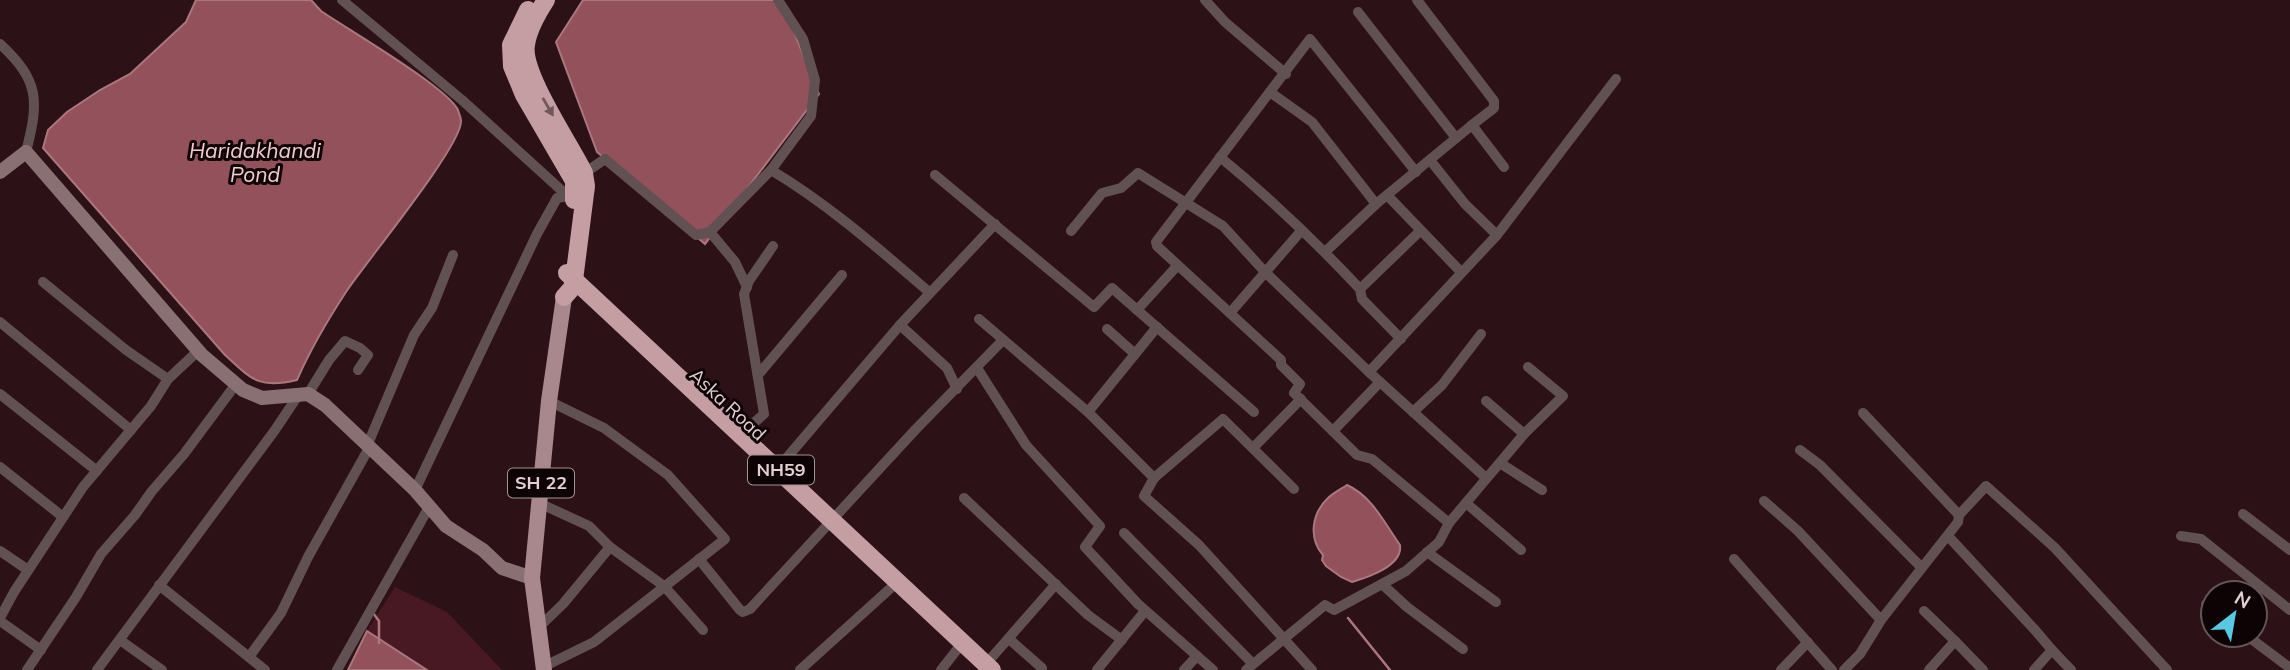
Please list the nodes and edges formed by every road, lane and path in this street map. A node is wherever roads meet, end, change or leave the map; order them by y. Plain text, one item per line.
1 (342, 0) edge
2 (533, 0) edge
3 (546, 0) edge
4 (778, 0) edge
5 (1205, 0) edge
6 (1416, 0) edge
7 (1358, 12) dead end
8 (0, 44) edge
9 (1286, 74) junction
10 (1616, 79) dead end
11 (1270, 92) junction
12 (1472, 125) junction
13 (1456, 138) junction
14 (26, 152) junction
15 (1220, 157) junction
16 (1430, 160) junction
17 (1504, 167) dead end
18 (771, 170) junction
19 (0, 172) edge
20 (1416, 172) junction
21 (935, 175) dead end
22 (575, 189) junction
23 (1387, 195) junction
24 (1185, 204) junction
25 (1376, 204) junction
26 (995, 224) junction
27 (1071, 231) dead end
28 (1301, 231) junction
29 (1420, 231) junction
30 (710, 232) junction
31 (1497, 235) junction
32 (773, 246) dead end
33 (1325, 252) junction
34 (453, 255) dead end
35 (1177, 266) junction
36 (1265, 272) junction
37 (1461, 272) junction
38 (842, 275) dead end
39 (43, 282) dead end
40 (569, 284) junction
41 (747, 287) junction
42 (1360, 289) junction
43 (929, 292) junction
44 (1137, 310) junction
45 (1230, 313) junction
46 (979, 319) dead end
47 (900, 325) junction
48 (1, 326) edge
49 (1157, 327) junction
50 (1107, 329) dead end
51 (1481, 334) dead end
52 (1401, 339) junction
53 (1003, 340) junction
54 (198, 351) junction
55 (1135, 354) junction
56 (1528, 367) dead end
57 (977, 368) junction
58 (358, 370) dead end
59 (1369, 372) junction
60 (758, 375) junction
61 (168, 379) junction
62 (1380, 382) junction
63 (236, 384) junction
64 (957, 389) junction
65 (0, 394) edge
66 (303, 394) junction
67 (1301, 399) junction
68 (549, 401) junction
69 (1486, 401) dead end
70 (1088, 412) junction
71 (1254, 412) dead end
72 (1413, 412) junction
73 (1863, 413) dead end
74 (131, 430) junction
75 (1333, 431) junction
76 (1524, 434) junction
77 (741, 435) junction
78 (368, 447) junction
79 (1253, 448) junction
80 (1800, 450) dead end
81 (1500, 463) junction
82 (0, 467) edge
83 (778, 468) junction
84 (97, 471) junction
85 (1154, 478) junction
86 (1486, 478) junction
87 (1294, 489) dead end
88 (415, 490) junction
89 (1542, 490) dead end
90 (964, 498) dead end
91 (1764, 501) dead end
92 (539, 503) junction
93 (1466, 503) junction
94 (429, 507) junction
95 (2243, 514) dead end
96 (1959, 515) junction
97 (63, 517) junction
98 (831, 523) junction
99 (1449, 523) junction
100 (1124, 533) dead end
101 (1948, 536) junction
102 (2181, 536) dead end
103 (610, 547) junction
104 (1521, 550) dead end
105 (2290, 550) edge
106 (0, 551) edge
107 (1427, 552) junction
108 (699, 559) junction
109 (1734, 559) dead end
110 (1921, 567) junction
111 (28, 569) junction
112 (532, 578) junction
113 (1056, 584) junction
114 (1382, 584) junction
115 (159, 585) junction
116 (664, 586) junction
117 (893, 586) junction
118 (1496, 601) dead end
119 (2290, 610) edge
120 (1145, 611) junction
121 (1924, 611) dead end
122 (0, 620) edge
123 (1881, 620) junction
124 (538, 628) junction
125 (703, 630) dead end
126 (1283, 637) junction
127 (1009, 639) junction
128 (120, 640) junction
129 (1122, 640) junction
130 (1955, 641) junction
131 (1808, 642) junction
132 (961, 645) junction
133 (1463, 649) dead end
134 (2265, 649) edge
135 (41, 650) junction
136 (2052, 650) junction
137 (1196, 656) junction
138 (248, 657) junction
139 (1249, 667) edge
140 (544, 668) edge
141 (987, 668) edge
142 (1042, 668) dead end
143 (2290, 668) edge
144 (27, 670) edge
145 (97, 670) edge
146 (162, 670) edge
147 (265, 670) edge
148 (337, 670) edge
149 (800, 670) edge
150 (941, 670) edge
151 (1097, 670) edge
152 (1184, 670) edge
153 (1213, 670) edge
154 (1312, 670) edge
155 (1781, 670) edge
156 (1832, 670) edge
157 (1844, 670) edge
158 (1929, 670) edge
159 (1983, 670) edge
160 (2034, 670) edge
161 (2071, 670) edge
162 (2167, 670) edge

1 - 22 street
2 - 22 highway
3 -> 22 highway
4 - 18 street
5 - 9 street
6 - 12 street
7 - 13 street
8 - 14 street
9 - 11 street
9 - 20 street
10 - 31 street
11 - 15 street
11 - 25 street
12 - 13 street
12 - 17 street
13 - 16 street
14 - 19 street
14 - 54 street
15 - 24 street
15 - 28 street
16 - 20 street
16 - 31 street
18 - 30 street
18 - 43 street
20 - 23 street
21 - 26 street
22 - 30 street
22 - 40 highway
22 - 40 highway
22 - 88 street
23 - 25 street
23 - 29 street
24 - 27 street
24 - 35 street
24 - 36 street
25 - 33 street
26 - 43 street
26 - 44 street
28 - 33 street
28 - 36 street
29 - 37 street
29 - 42 street
30 - 41 street
31 - 37 street
32 - 41 street
33 - 42 street
34 - 78 street
35 - 44 street
35 - 45 street
36 - 45 street
36 - 59 street
37 - 52 street
38 - 60 street
39 - 61 street
40 - 68 main road, SH 22
40 - 77 highway, NH59
40 - 98 highway, Aska Road / NH59
41 - 60 street
42 - 52 street
43 - 47 street
44 - 49 street
45 - 67 street
46 - 53 street
47 - 64 street
47 - 83 street
48 - 74 street
49 - 55 street
49 - 71 street
50 - 55 street
51 - 72 street
52 - 59 street
53 - 57 street
53 - 70 street
54 - 61 street
54 - 63 street
55 - 70 street
56 - 76 street
57 - 64 street
57 - 120 street
58 - 66 street
59 - 62 street
60 - 77 street
61 - 74 street
62 - 72 street
62 - 75 street
63 - 66 street
63 - 135 street
64 - 98 street
65 - 84 street
66 - 78 street
66 - 115 street
67 - 75 street
67 - 79 street
68 - 92 main road, SH 22
68 - 108 street
69 - 76 street
70 - 85 street
72 - 86 street
73 - 96 street
74 - 84 street
75 - 99 street
76 - 81 street
77 - 83 highway, NH59
78 - 88 street
78 - 138 street
79 - 85 street
79 - 87 street
80 - 110 street
81 - 86 street
81 - 89 street
82 - 97 street
83 - 98 highway, NH59
84 - 97 street
85 - 126 street
86 - 93 street
88 - 94 street
90 - 113 street
91 - 123 street
92 - 103 street
92 - 112 main road, SH 22
93 - 99 street
93 - 104 street
94 - 112 street
94 - 148 street
95 - 105 street
96 - 101 street
96 - 162 street
97 - 111 street
98 - 108 street
98 - 117 highway, Aska Road / NH59
98 - 132 highway, NH59
99 - 107 street
100 - 139 street
101 - 110 street
101 - 136 street
102 - 119 street
103 - 116 street
103 - 124 street
106 - 111 street
107 - 114 street
107 - 118 street
108 - 116 street
109 - 131 street
110 - 123 street
111 - 122 street
112 - 124 main road, SH 22
113 - 127 street
113 - 129 street
114 - 126 street
114 - 133 street
115 - 128 street
115 - 138 street
116 - 125 street
116 - 140 street
117 - 132 highway, Aska Road / NH59
117 - 149 street
120 - 129 street
120 - 137 street
121 - 130 street
122 - 135 street
123 - 157 street
124 - 140 main road, SH 22
126 - 139 street
126 - 154 street
127 - 141 street
127 - 142 street
128 - 145 street
128 - 146 street
129 - 151 street
130 - 158 street
130 - 159 street
131 - 155 street
131 - 156 street
132 - 141 highway, Aska Road / NH59
132 - 150 street
134 - 143 street
135 - 144 street
136 - 160 street
136 - 161 street
137 - 152 street
137 - 153 street
138 - 147 street

